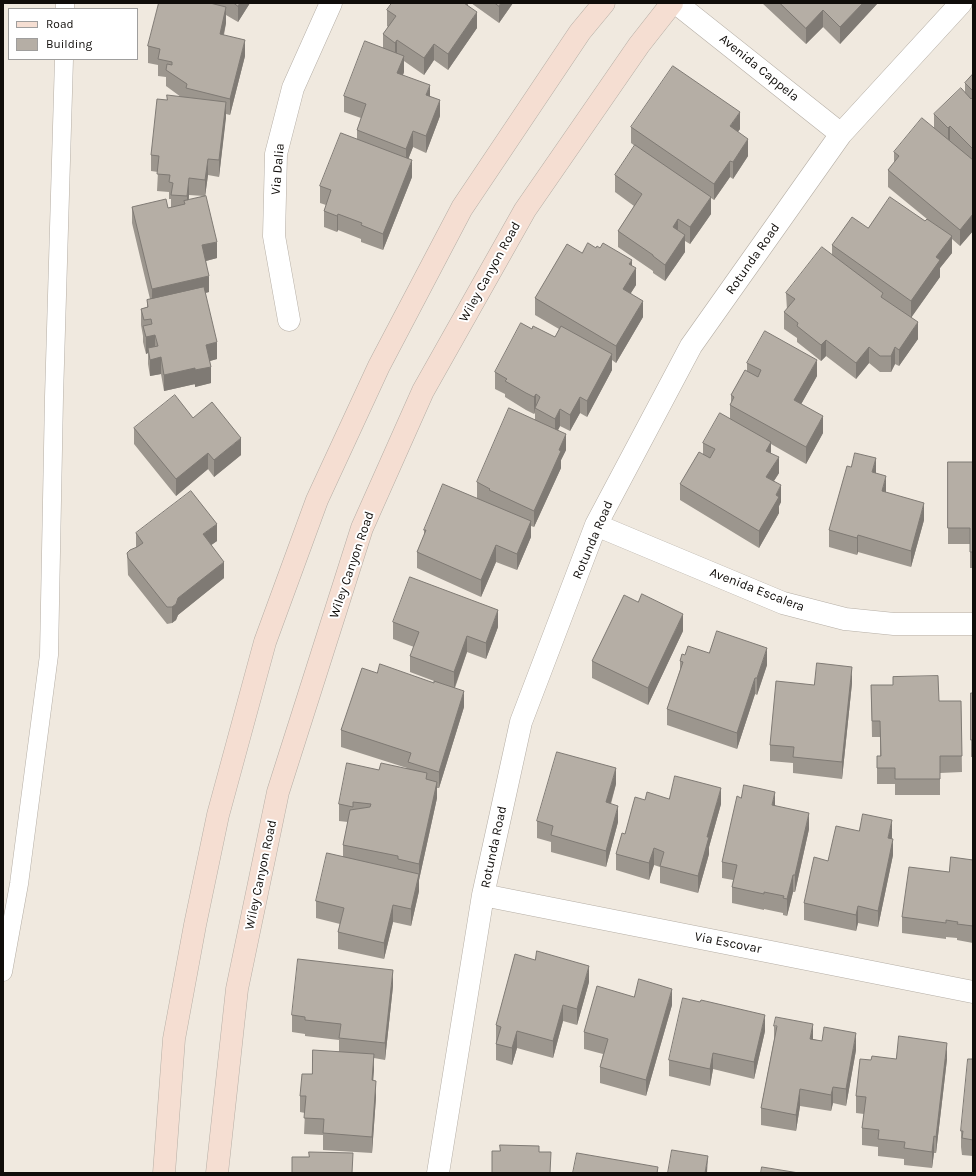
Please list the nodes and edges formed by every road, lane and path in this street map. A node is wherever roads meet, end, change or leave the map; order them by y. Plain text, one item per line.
1 (331, 3) edge
2 (604, 3) edge
3 (672, 3) edge
4 (676, 3) edge
5 (961, 3) edge
6 (64, 60) edge
7 (840, 134) junction
8 (289, 320) dead end
9 (596, 525) junction
10 (973, 624) edge
11 (483, 895) junction
12 (3, 972) edge
13 (973, 992) edge
14 (164, 1173) edge
15 (217, 1173) edge
16 (438, 1173) edge

1 - 8 street, Via Dalia
2 - 14 main road
3 - 15 main road, Wiley Canyon Road
4 - 7 street, Avenida Cappela
5 - 7 street, Rotunda Road
6 - 12 lane
7 - 9 street, Rotunda Road
9 - 10 street, Avenida Escalera
9 - 11 street, Rotunda Road
11 - 13 street, Via Escovar
11 - 16 street, Rotunda Road

